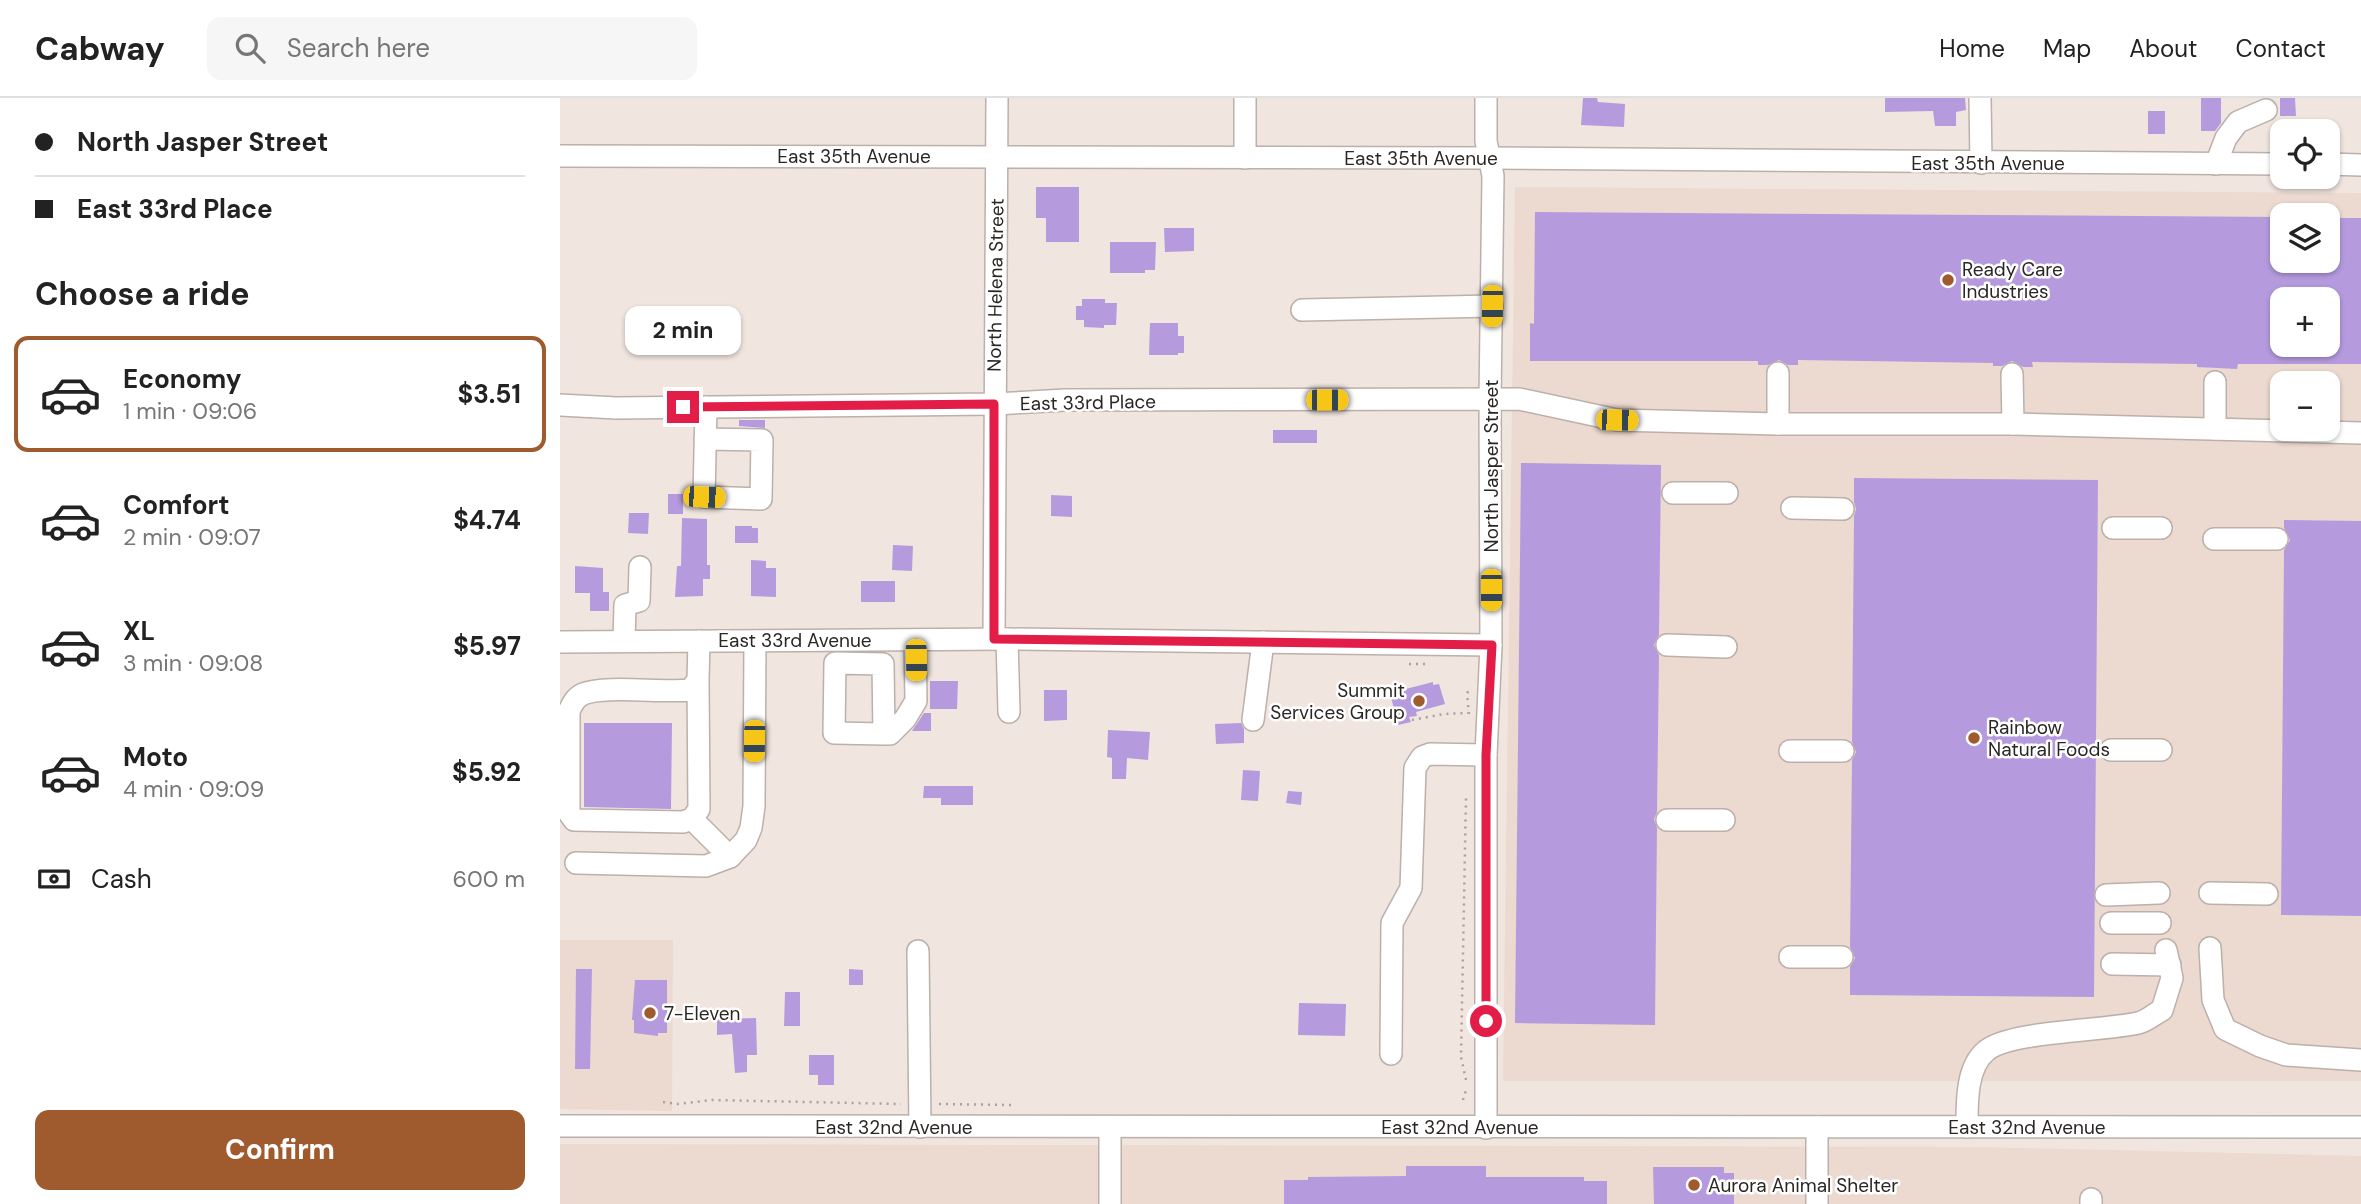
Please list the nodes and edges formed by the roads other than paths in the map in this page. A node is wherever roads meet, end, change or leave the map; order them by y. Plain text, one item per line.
1 (997, 98) edge
2 (1245, 98) edge
3 (1486, 98) edge
4 (1980, 98) edge
5 (2266, 110) dead end
6 (560, 156) edge
7 (997, 156) junction
8 (1245, 158) junction
9 (1489, 158) junction
10 (1981, 163) junction
11 (2216, 164) junction
12 (2270, 164) edge
13 (2340, 164) edge
14 (2361, 165) edge
15 (1492, 306) junction
16 (1302, 310) dead end
17 (1778, 373) dead end
18 (2012, 374) dead end
19 (2215, 382) dead end
20 (1490, 400) junction
21 (994, 404) junction
22 (560, 405) edge
23 (706, 407) junction
24 (1778, 424) junction
25 (2013, 424) junction
26 (2216, 429) junction
27 (2361, 433) edge
28 (705, 439) dead end
29 (1673, 492) dead end
30 (1727, 492) dead end
31 (1792, 508) dead end
32 (1843, 509) dead end
33 (2113, 528) dead end
34 (2161, 528) dead end
35 (2214, 539) dead end
36 (2277, 539) dead end
37 (640, 568) dead end
38 (1000, 639) junction
39 (755, 640) junction
40 (915, 640) junction
41 (624, 641) junction
42 (699, 641) junction
43 (560, 642) edge
44 (1263, 642) junction
45 (1492, 645) junction
46 (1667, 645) dead end
47 (1726, 647) dead end
48 (698, 680) junction
49 (1009, 712) dead end
50 (1253, 720) dead end
51 (884, 734) dead end
52 (2111, 750) dead end
53 (2161, 750) dead end
54 (1790, 751) dead end
55 (1843, 751) dead end
56 (1486, 755) junction
57 (692, 819) junction
58 (1667, 820) dead end
59 (1724, 820) dead end
60 (730, 857) junction
61 (576, 863) dead end
62 (2159, 893) dead end
63 (2210, 893) dead end
64 (2106, 894) dead end
65 (2267, 894) dead end
66 (2112, 923) dead end
67 (2160, 923) dead end
68 (2210, 948) dead end
69 (918, 951) dead end
70 (1790, 957) dead end
71 (1842, 957) dead end
72 (2112, 964) dead end
73 (1391, 1054) dead end
74 (2361, 1059) edge
75 (560, 1126) edge
76 (920, 1127) junction
77 (1110, 1127) junction
78 (1816, 1127) junction
79 (1967, 1127) junction
80 (2361, 1127) edge
81 (1486, 1128) junction
82 (1110, 1204) edge
83 (1816, 1204) edge

1 - 7 street, North Helena Street
2 - 8 street
3 - 9 street, North Jasper Street
4 - 10 street
5 - 11 street
6 - 7 street, East 35th Avenue
7 - 8 street, East 35th Avenue
7 - 21 street, North Helena Street
8 - 9 street, East 35th Avenue
9 - 10 street, East 35th Avenue
9 - 15 street, North Jasper Street
10 - 11 street, East 35th Avenue
11 - 12 street, East 35th Avenue
13 - 14 street
15 - 16 street
15 - 20 street, North Jasper Street
17 - 24 street
18 - 25 street
19 - 26 street
20 - 21 street, East 33rd Place
20 - 24 street, East 33rd Place
20 - 45 street, North Jasper Street
21 - 23 street, East 33rd Place
21 - 38 street, North Helena Street
22 - 23 street, East 33rd Place
23 - 28 street
24 - 25 street, East 33rd Place
25 - 26 street, East 33rd Place
26 - 27 street, East 33rd Place
29 - 30 street
31 - 32 street
33 - 34 street
35 - 36 street
37 - 41 street
38 - 40 street, East 33rd Avenue
38 - 44 street, East 33rd Avenue
38 - 49 street, North Helena Street
39 - 40 street, East 33rd Avenue
39 - 42 street, East 33rd Avenue
39 - 60 street
40 - 51 street
41 - 42 street, East 33rd Avenue
41 - 43 street, East 33rd Avenue
42 - 48 street
44 - 45 street, East 33rd Avenue
44 - 50 street
45 - 56 street, North Jasper Street
46 - 47 street
48 - 57 street
48 - 57 street
52 - 53 street
54 - 55 street
56 - 73 street
56 - 81 street, North Jasper Street
57 - 60 street
58 - 59 street
60 - 61 street
62 - 64 street
63 - 65 street
66 - 67 street
68 - 74 street
69 - 76 street
70 - 71 street
72 - 79 street
75 - 76 street, East 32nd Avenue
76 - 77 street, East 32nd Avenue
77 - 81 street, East 32nd Avenue
77 - 82 street
78 - 79 street, East 32nd Avenue
78 - 81 street, East 32nd Avenue
78 - 83 street
79 - 80 street, East 32nd Avenue

